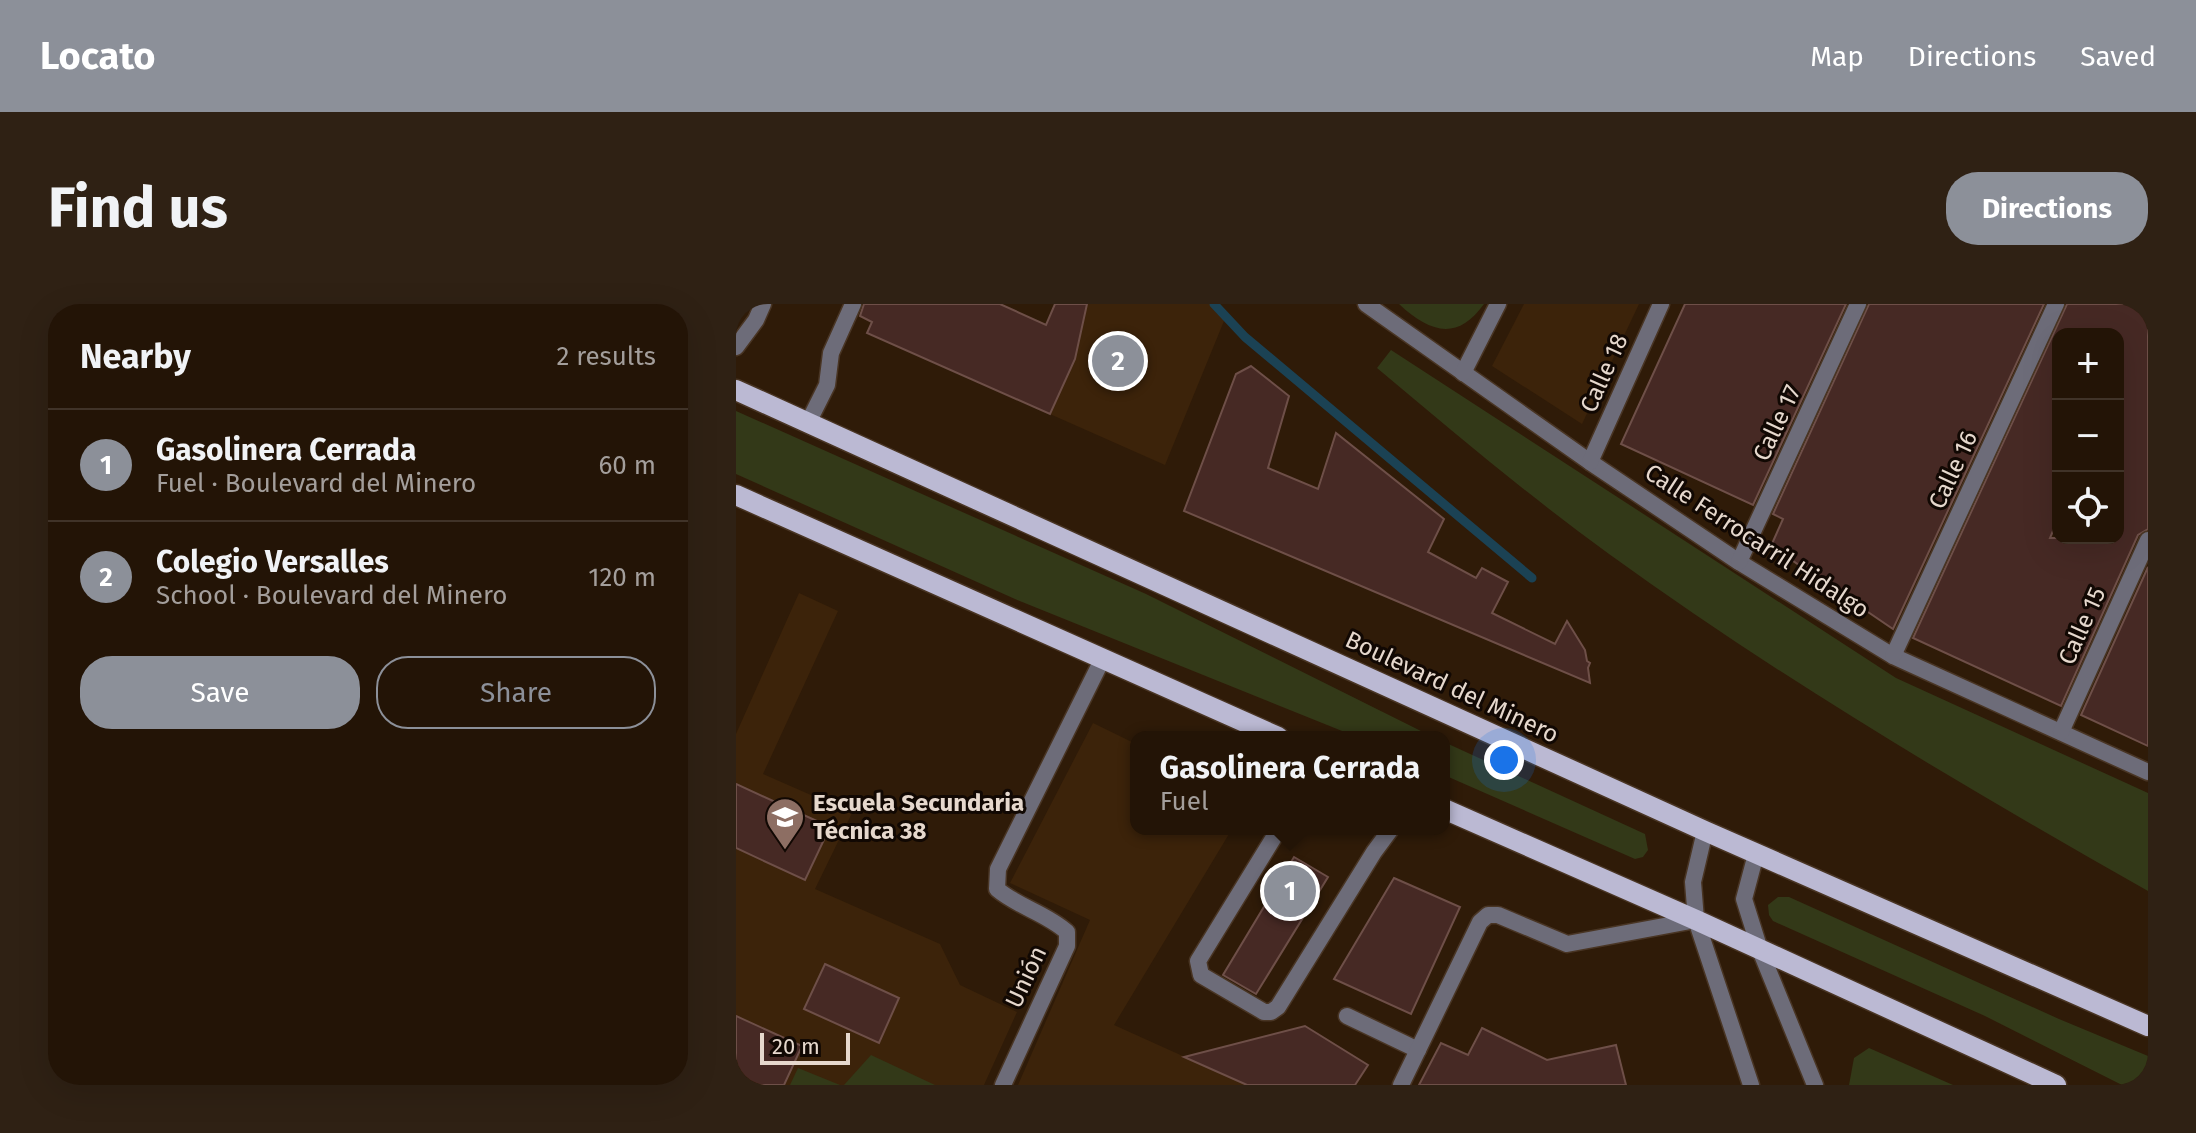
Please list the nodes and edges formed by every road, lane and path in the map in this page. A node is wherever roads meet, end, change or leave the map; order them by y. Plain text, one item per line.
1 (763, 304) edge
2 (853, 304) edge
3 (1366, 304) edge
4 (1498, 304) edge
5 (1661, 304) edge
6 (1858, 304) edge
7 (2056, 304) edge
8 (736, 347) edge
9 (1463, 373) junction
10 (736, 390) edge
11 (808, 423) junction
12 (1590, 462) junction
13 (736, 495) edge
14 (2148, 540) edge
15 (1739, 562) junction
16 (1893, 656) junction
17 (1102, 660) junction
18 (1264, 731) edge
19 (2061, 732) junction
20 (2148, 772) edge
21 (1450, 812) edge
22 (1705, 831) junction
23 (1275, 835) edge
24 (1387, 835) edge
25 (1756, 854) junction
26 (1696, 920) junction
27 (1760, 950) junction
28 (1347, 1016) dead end
29 (2148, 1026) edge
30 (1418, 1050) junction
31 (1003, 1085) edge
32 (1401, 1085) edge
33 (1751, 1085) edge
34 (1815, 1085) edge
35 (2056, 1085) edge

1 - 8 street
2 - 11 street
3 - 9 street, Calle Ferrocarril Hidalgo
4 - 9 street
5 - 12 street, Calle 18
6 - 15 street, Calle 17
7 - 16 street, Calle 16
9 - 12 street, Calle Ferrocarril Hidalgo
10 - 11 main road, Boulevard del Minero
11 - 22 main road, Boulevard del Minero
12 - 15 street, Calle Ferrocarril Hidalgo
13 - 17 main road
14 - 19 street, Calle 15
15 - 16 street, Calle Ferrocarril Hidalgo
16 - 19 street, Calle Ferrocarril Hidalgo
17 - 18 main road
17 - 31 street, Unión
19 - 20 street, Calle Ferrocarril Hidalgo
21 - 26 main road
22 - 25 main road, Boulevard del Minero
22 - 26 street
23 - 24 street
25 - 27 street
25 - 29 main road, Boulevard del Minero
26 - 27 main road
26 - 30 street
26 - 33 street
27 - 34 street
27 - 35 main road
28 - 30 street
30 - 32 street

